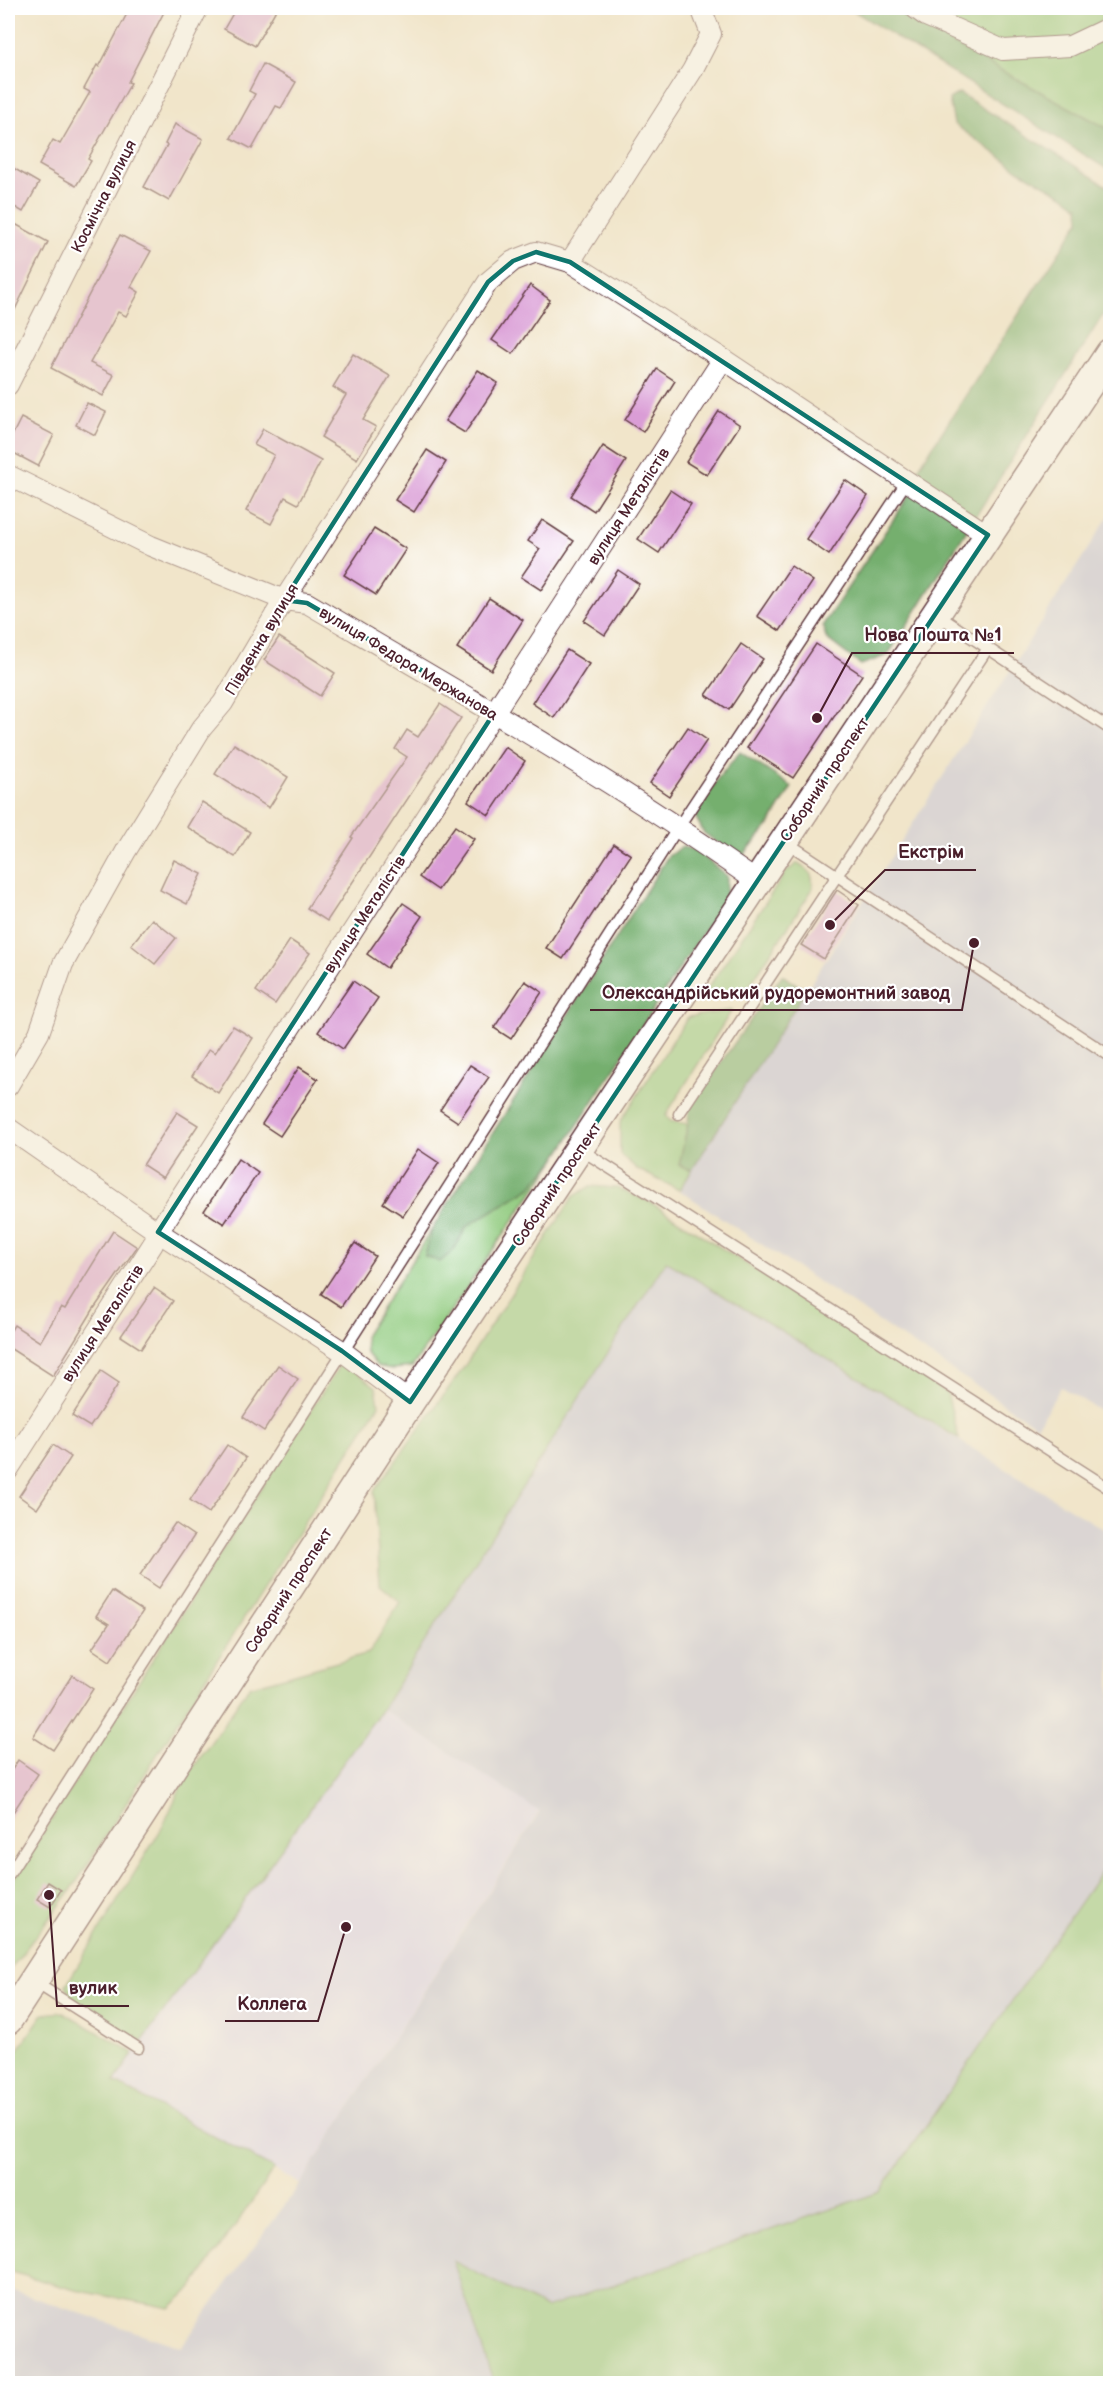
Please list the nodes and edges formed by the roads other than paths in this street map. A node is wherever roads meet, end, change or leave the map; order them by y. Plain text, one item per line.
1 (198, 8) edge
2 (701, 8) edge
3 (915, 8) edge
4 (1110, 27) edge
5 (570, 262) junction
6 (1110, 353) edge
7 (723, 359) junction
8 (8, 385) edge
9 (8, 475) edge
10 (907, 481) junction
11 (988, 535) junction
12 (284, 600) junction
13 (936, 613) junction
14 (987, 648) junction
15 (494, 713) junction
16 (1110, 729) edge
17 (679, 826) junction
18 (783, 840) junction
19 (837, 876) junction
20 (756, 881) junction
21 (1110, 1056) edge
22 (8, 1086) edge
23 (679, 1114) dead end
24 (8, 1128) edge
25 (580, 1148) junction
26 (158, 1232) junction
27 (342, 1351) junction
28 (410, 1402) junction
29 (8, 1470) edge
30 (1110, 1489) edge
31 (8, 1876) edge
32 (33, 1980) junction
33 (8, 2020) edge
34 (138, 2048) dead end

1 - 8 street, Космічна вулиця
2 - 5 street
3 - 4 street
5 - 7 street, Південна вулиця
5 - 12 street, Південна вулиця
6 - 11 main road, Соборний проспект
7 - 10 street, Південна вулиця
7 - 15 street, вулиця Металістів
9 - 12 street, вулиця Федора Мержанова
10 - 11 street, Південна вулиця
10 - 17 lane
11 - 13 main road, Соборний проспект
12 - 15 street, вулиця Федора Мержанова
12 - 22 street, Південна вулиця
13 - 14 lane
13 - 18 main road, Соборний проспект
14 - 16 lane
14 - 19 lane
15 - 17 street, вулиця Федора Мержанова
15 - 26 street, вулиця Металістів
17 - 20 street, вулиця Федора Мержанова
17 - 27 lane
18 - 19 lane
18 - 20 main road, Соборний проспект
19 - 21 lane
19 - 23 lane
20 - 25 main road, Соборний проспект
24 - 26 street
25 - 28 main road, Соборний проспект
25 - 30 lane
26 - 27 street
26 - 29 street, вулиця Металістів
27 - 28 street
27 - 31 lane
28 - 32 main road, Соборний проспект
32 - 33 main road, Соборний проспект
32 - 34 lane

